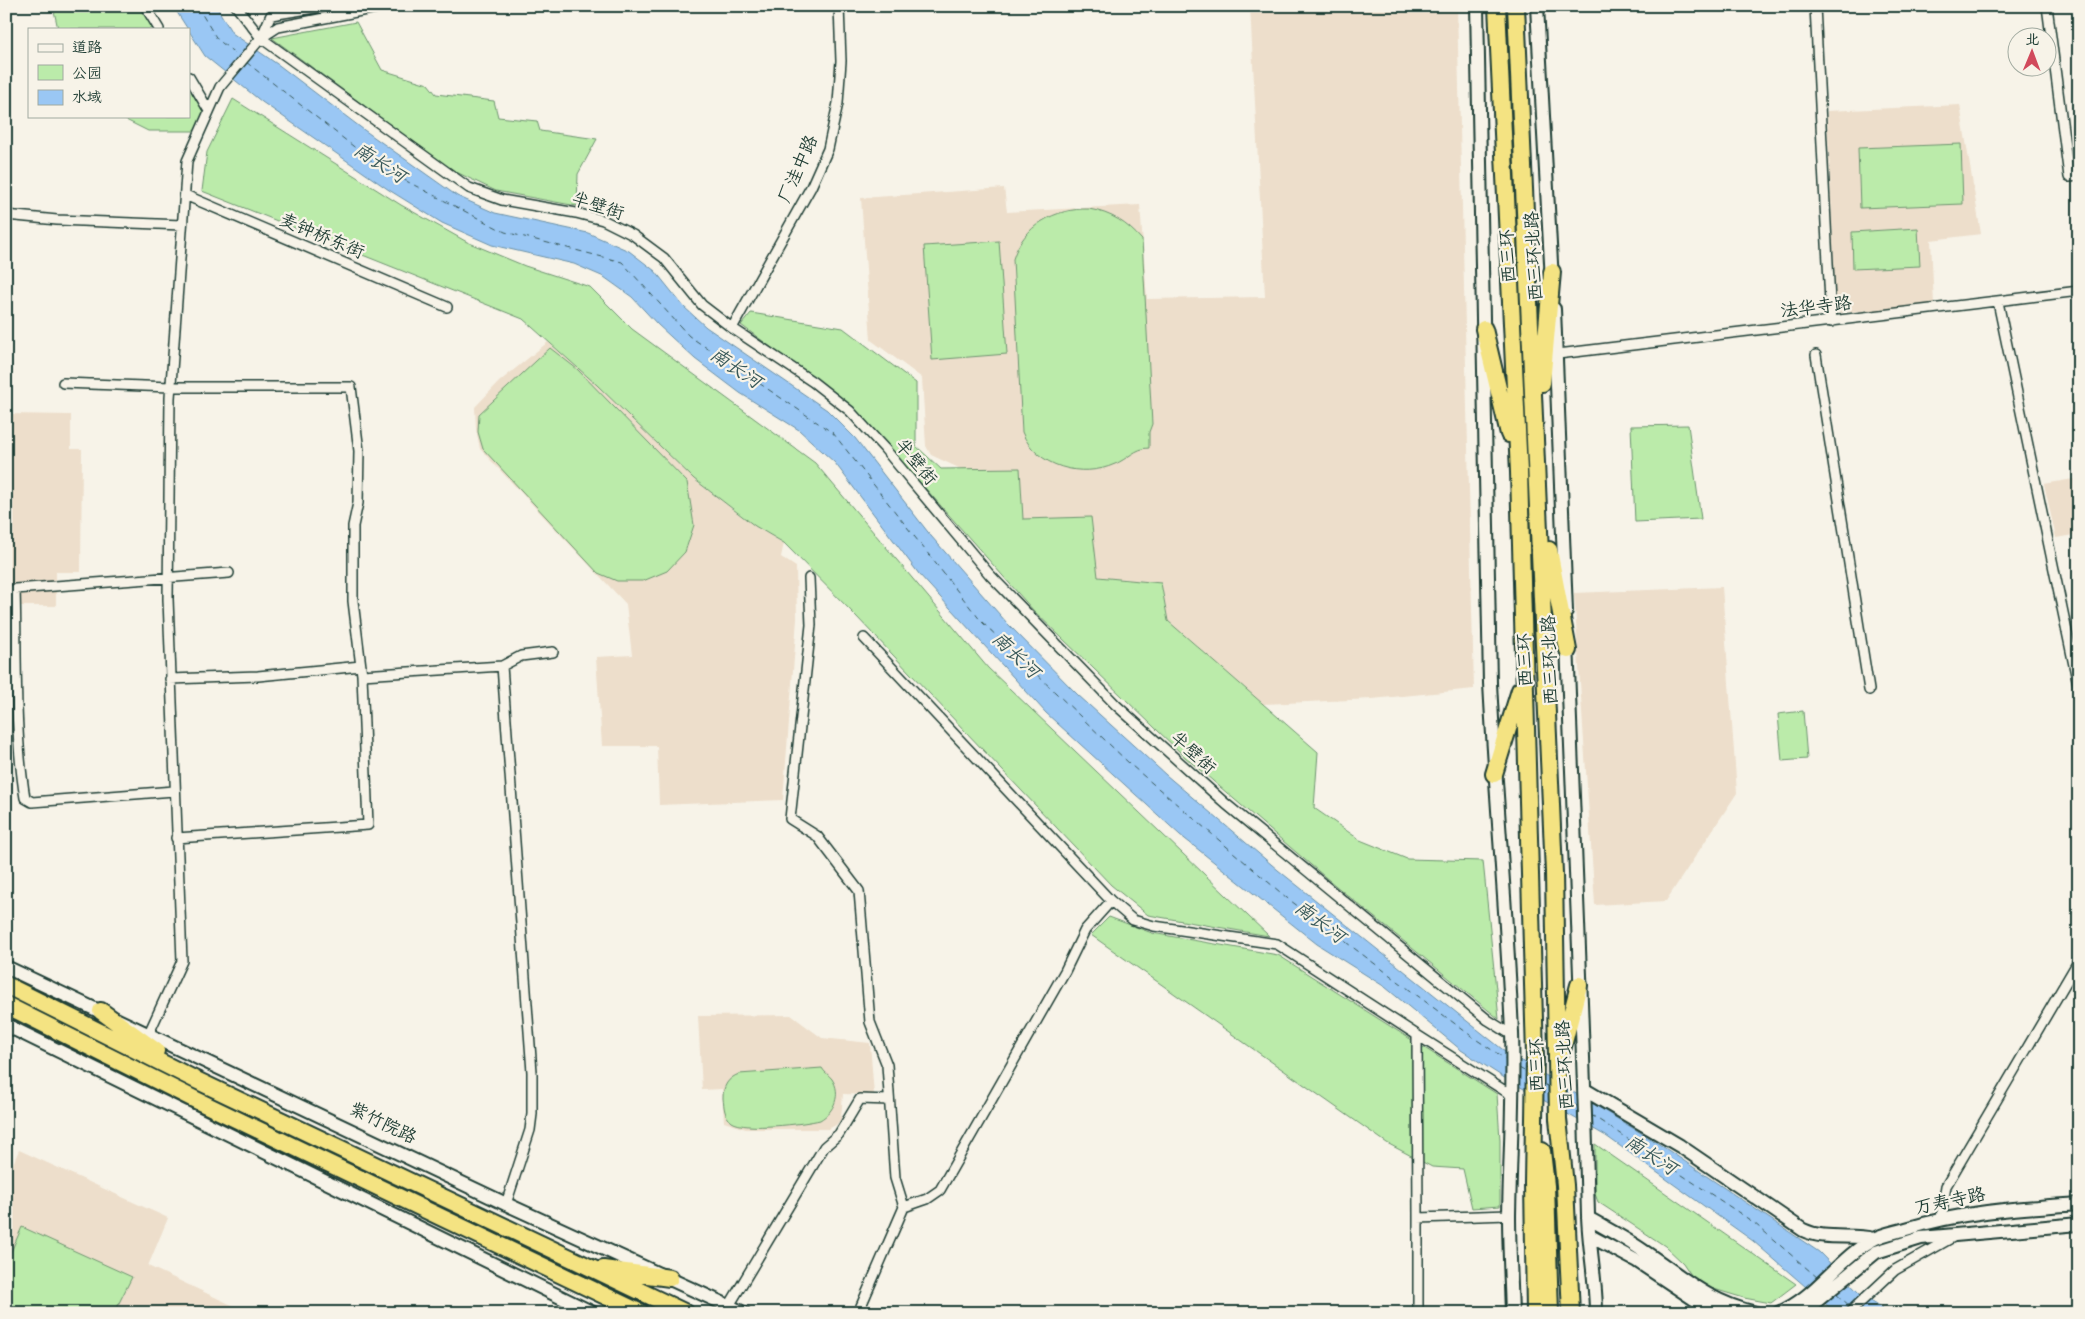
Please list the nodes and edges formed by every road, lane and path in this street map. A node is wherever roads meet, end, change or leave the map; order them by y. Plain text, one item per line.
1 (145, 6) edge
2 (236, 6) edge
3 (326, 6) edge
4 (387, 6) edge
5 (839, 6) edge
6 (1477, 6) edge
7 (1497, 6) edge
8 (1516, 6) edge
9 (1537, 6) edge
10 (1815, 6) edge
11 (2047, 6) edge
12 (158, 28) edge
13 (257, 42) junction
14 (190, 79) edge
15 (209, 111) junction
16 (2079, 176) edge
17 (184, 195) junction
18 (6, 215) edge
19 (182, 225) junction
20 (1552, 272) junction
21 (2079, 291) edge
22 (1998, 302) junction
23 (447, 307) dead end
24 (1831, 322) junction
25 (732, 328) junction
26 (1484, 329) junction
27 (1558, 354) junction
28 (1816, 355) dead end
29 (63, 383) dead end
30 (171, 387) junction
31 (1536, 448) junction
32 (1518, 472) junction
33 (1538, 493) junction
34 (230, 573) dead end
35 (168, 577) junction
36 (809, 578) dead end
37 (864, 638) dead end
38 (1568, 650) junction
39 (553, 652) dead end
40 (502, 666) junction
41 (362, 671) junction
42 (1524, 676) junction
43 (170, 679) junction
44 (2079, 689) edge
45 (1869, 690) dead end
46 (1494, 774) junction
47 (174, 791) junction
48 (176, 838) junction
49 (1112, 901) junction
50 (2079, 960) edge
51 (6, 967) edge
52 (6, 985) edge
53 (1579, 985) junction
54 (10, 1008) edge
55 (101, 1011) junction
56 (6, 1026) edge
57 (149, 1033) junction
58 (1417, 1036) junction
59 (1512, 1039) junction
60 (1557, 1072) junction
61 (194, 1079) junction
62 (1585, 1090) junction
63 (1513, 1096) junction
64 (889, 1100) junction
65 (1535, 1102) junction
66 (1558, 1119) junction
67 (506, 1204) junction
68 (2079, 1204) edge
69 (904, 1207) junction
70 (1509, 1215) junction
71 (1418, 1218) junction
72 (1588, 1218) junction
73 (1941, 1218) junction
74 (2079, 1224) edge
75 (1959, 1234) junction
76 (1590, 1236) junction
77 (1874, 1239) junction
78 (586, 1266) junction
79 (1842, 1270) junction
80 (1534, 1275) junction
81 (670, 1278) junction
82 (1810, 1298) junction
83 (729, 1306) junction
84 (593, 1313) edge
85 (641, 1313) edge
86 (686, 1313) edge
87 (744, 1313) edge
88 (858, 1313) edge
89 (1418, 1313) edge
90 (1512, 1313) edge
91 (1528, 1313) edge
92 (1535, 1313) edge
93 (1550, 1313) edge
94 (1558, 1313) edge
95 (1571, 1313) edge
96 (1596, 1313) edge
97 (1724, 1313) edge
98 (1756, 1313) edge
99 (1778, 1313) edge
100 (1802, 1313) edge
101 (1849, 1313) edge

1 - 12 street
2 - 13 street, 半壁街
3 - 13 street
4 - 13 street
5 - 25 street, 厂洼中路
6 - 26 street
7 - 32 highway, 西三环
8 - 31 highway, 西三环
9 - 20 street, 西三环北路
10 - 24 street
11 - 16 street
13 - 15 street
13 - 25 street, 半壁街
14 - 15 street
15 - 17 street
17 - 19 street
17 - 23 street, 麦钟桥东街
18 - 19 street
19 - 30 street
20 - 27 street, 西三环北路
20 - 31 highway
21 - 22 street, 法华寺路
22 - 24 street, 法华寺路
22 - 44 street
24 - 27 street, 法华寺路
25 - 59 street, 半壁街
26 - 32 highway
26 - 46 street
27 - 38 street, 西三环北路
28 - 45 street
29 - 30 street
30 - 35 street
30 - 41 street
31 - 33 highway, 西三环
32 - 42 highway, 西三环
33 - 38 highway
33 - 60 highway, 西三环
34 - 35 street
35 - 43 street
35 - 47 street
36 - 64 street
37 - 49 street
38 - 53 street, 西三环北路
39 - 40 street
40 - 41 street
40 - 67 street
41 - 43 street
41 - 48 street
42 - 46 highway
42 - 65 highway, 西三环
43 - 47 street
46 - 59 street
47 - 48 street
48 - 57 street
49 - 58 street
49 - 69 street
50 - 73 street
51 - 55 street, 紫竹院路
52 - 61 highway
53 - 60 highway
53 - 62 street, 西三环北路
54 - 85 highway
55 - 57 street, 紫竹院路
55 - 61 highway
56 - 84 street
57 - 67 street, 紫竹院路
58 - 63 street
58 - 71 street
59 - 63 street
60 - 66 highway, 西三环
61 - 78 highway
62 - 72 street, 西三环北路
62 - 77 street
63 - 70 street
64 - 69 street
64 - 83 street
65 - 80 highway, 西三环
65 - 93 highway
66 - 94 highway
66 - 95 highway, 西三环
67 - 81 street, 紫竹院路
68 - 73 street, 万寿寺路
69 - 88 street
70 - 71 street
70 - 90 street
71 - 89 street
72 - 76 street, 西三环北路
72 - 98 street
73 - 77 street, 万寿寺路
74 - 75 street, 万寿寺路
75 - 79 street, 万寿寺路
75 - 101 street
76 - 96 street, 西三环北路
76 - 97 street
77 - 79 street, 万寿寺路
78 - 81 highway
78 - 86 highway
79 - 82 street
80 - 91 highway
80 - 92 highway, 西三环
81 - 83 street, 紫竹院路
82 - 99 street
82 - 100 street
83 - 87 street, 紫竹院路

